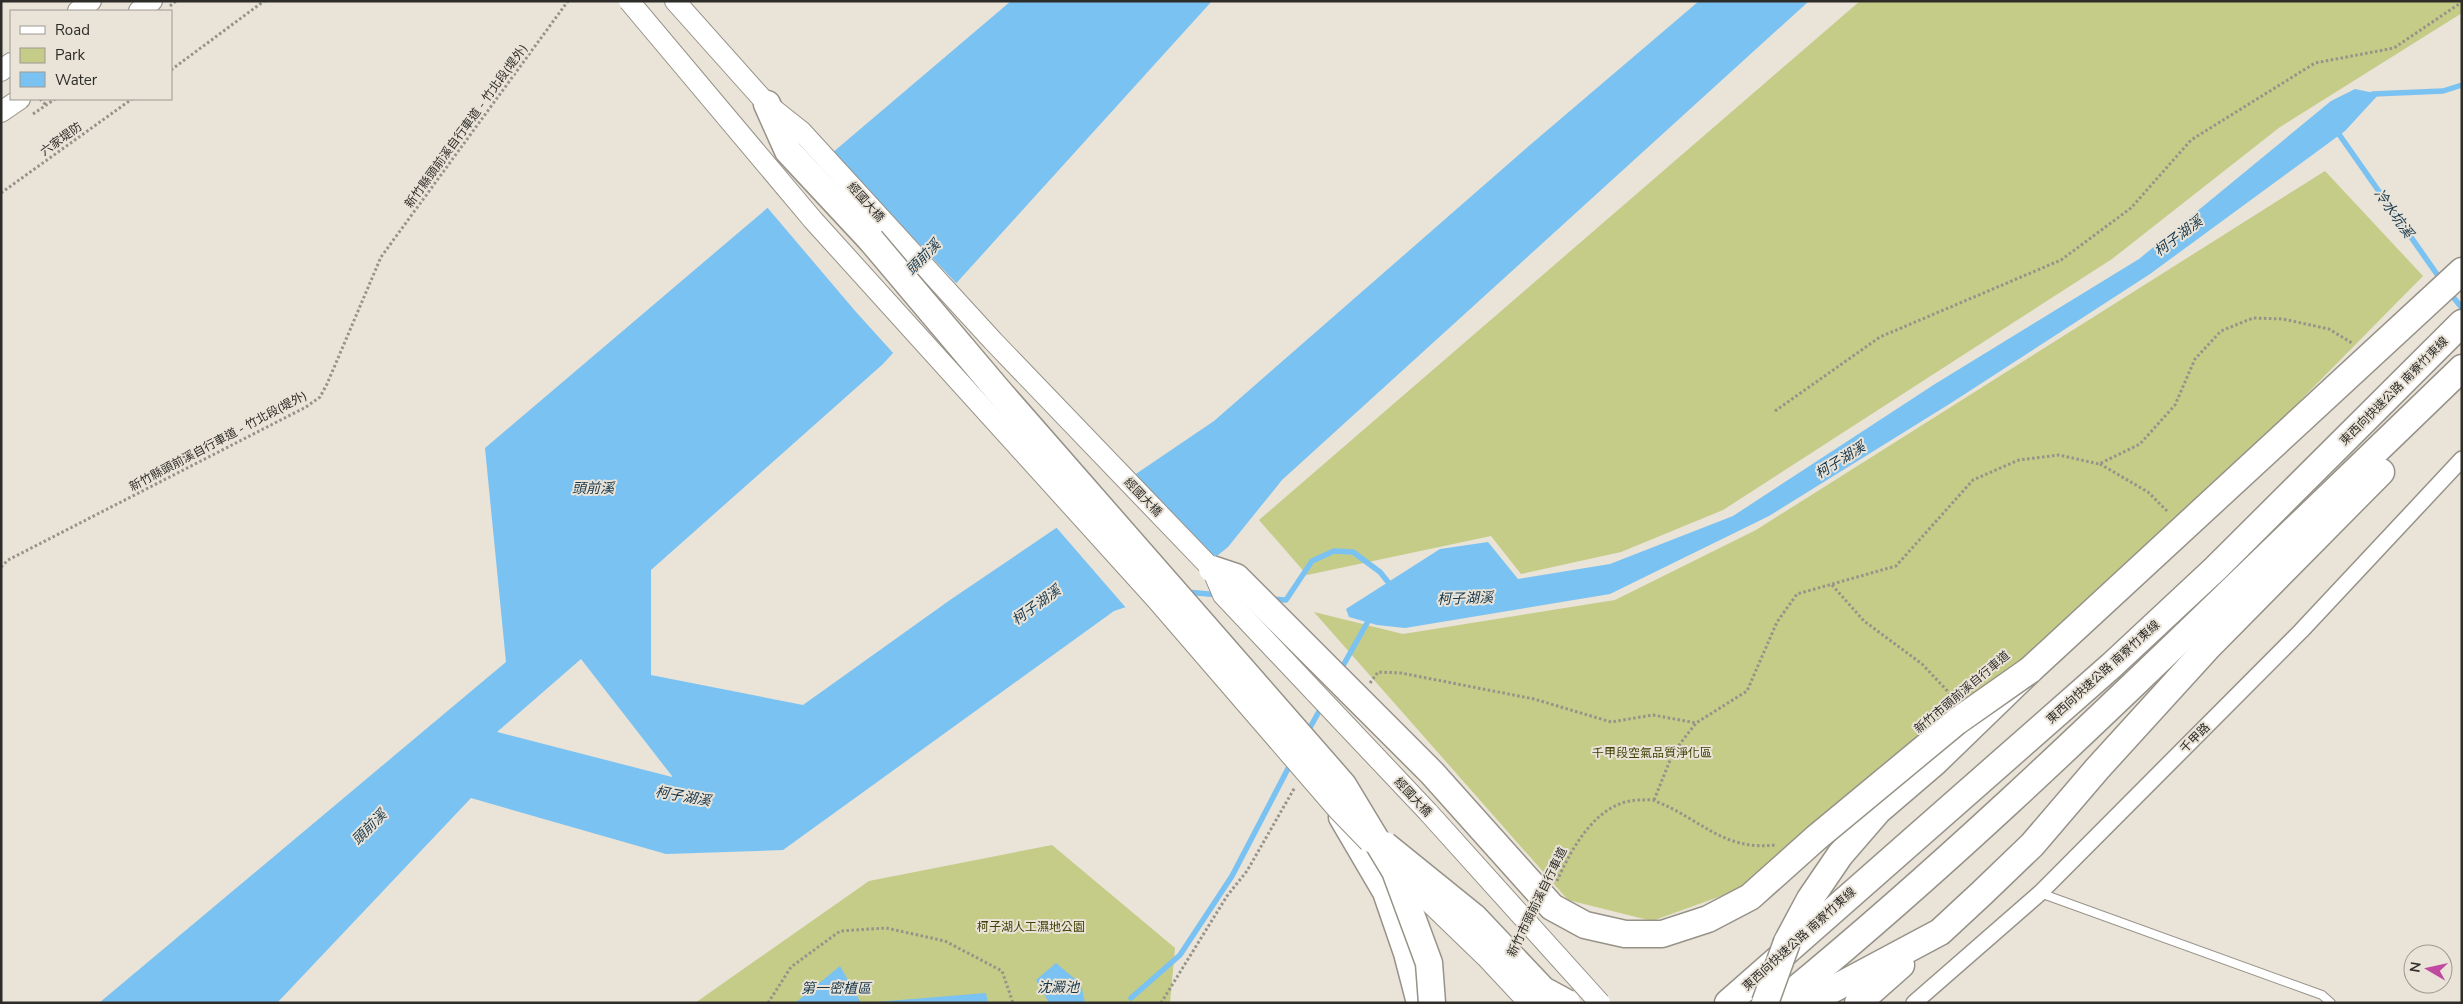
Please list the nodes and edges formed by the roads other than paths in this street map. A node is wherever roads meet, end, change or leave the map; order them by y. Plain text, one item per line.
1 (91, 1) edge
2 (152, 1) edge
3 (629, 1) edge
4 (675, 1) edge
5 (79, 10) edge
6 (141, 10) edge
7 (19, 100) edge
8 (767, 104) junction
9 (1, 112) edge
10 (2462, 271) edge
11 (2462, 323) edge
12 (2462, 368) edge
13 (2462, 388) edge
14 (2462, 459) edge
15 (1212, 569) junction
16 (2030, 670) junction
17 (1338, 810) junction
18 (2040, 893) junction
19 (1940, 932) junction
20 (1420, 1003) edge
21 (1432, 1003) edge
22 (1529, 1003) edge
23 (1568, 1003) edge
24 (1600, 1003) edge
25 (1728, 1003) edge
26 (1765, 1003) edge
27 (1779, 1003) edge
28 (1807, 1003) edge
29 (1858, 1003) edge
30 (1914, 1003) edge
31 (2331, 1003) edge

1 - 5 main road
2 - 6 main road
3 - 17 main road, bridge
4 - 8 main road, 經國大橋
7 - 9 main road
8 - 15 main road, 經國大橋
8 - 21 highway, bridge
10 - 16 highway
11 - 25 highway, 東西向快速公路 南寮竹東線
12 - 27 highway
13 - 19 highway
14 - 18 street, 千甲路
15 - 16 highway, bridge
15 - 24 main road, 經國大橋, bridge
16 - 26 highway, bridge
17 - 20 highway, bridge
17 - 22 main road, bridge
17 - 23 highway, bridge
18 - 30 street, 千甲路
18 - 31 lane
19 - 28 highway
19 - 29 highway

